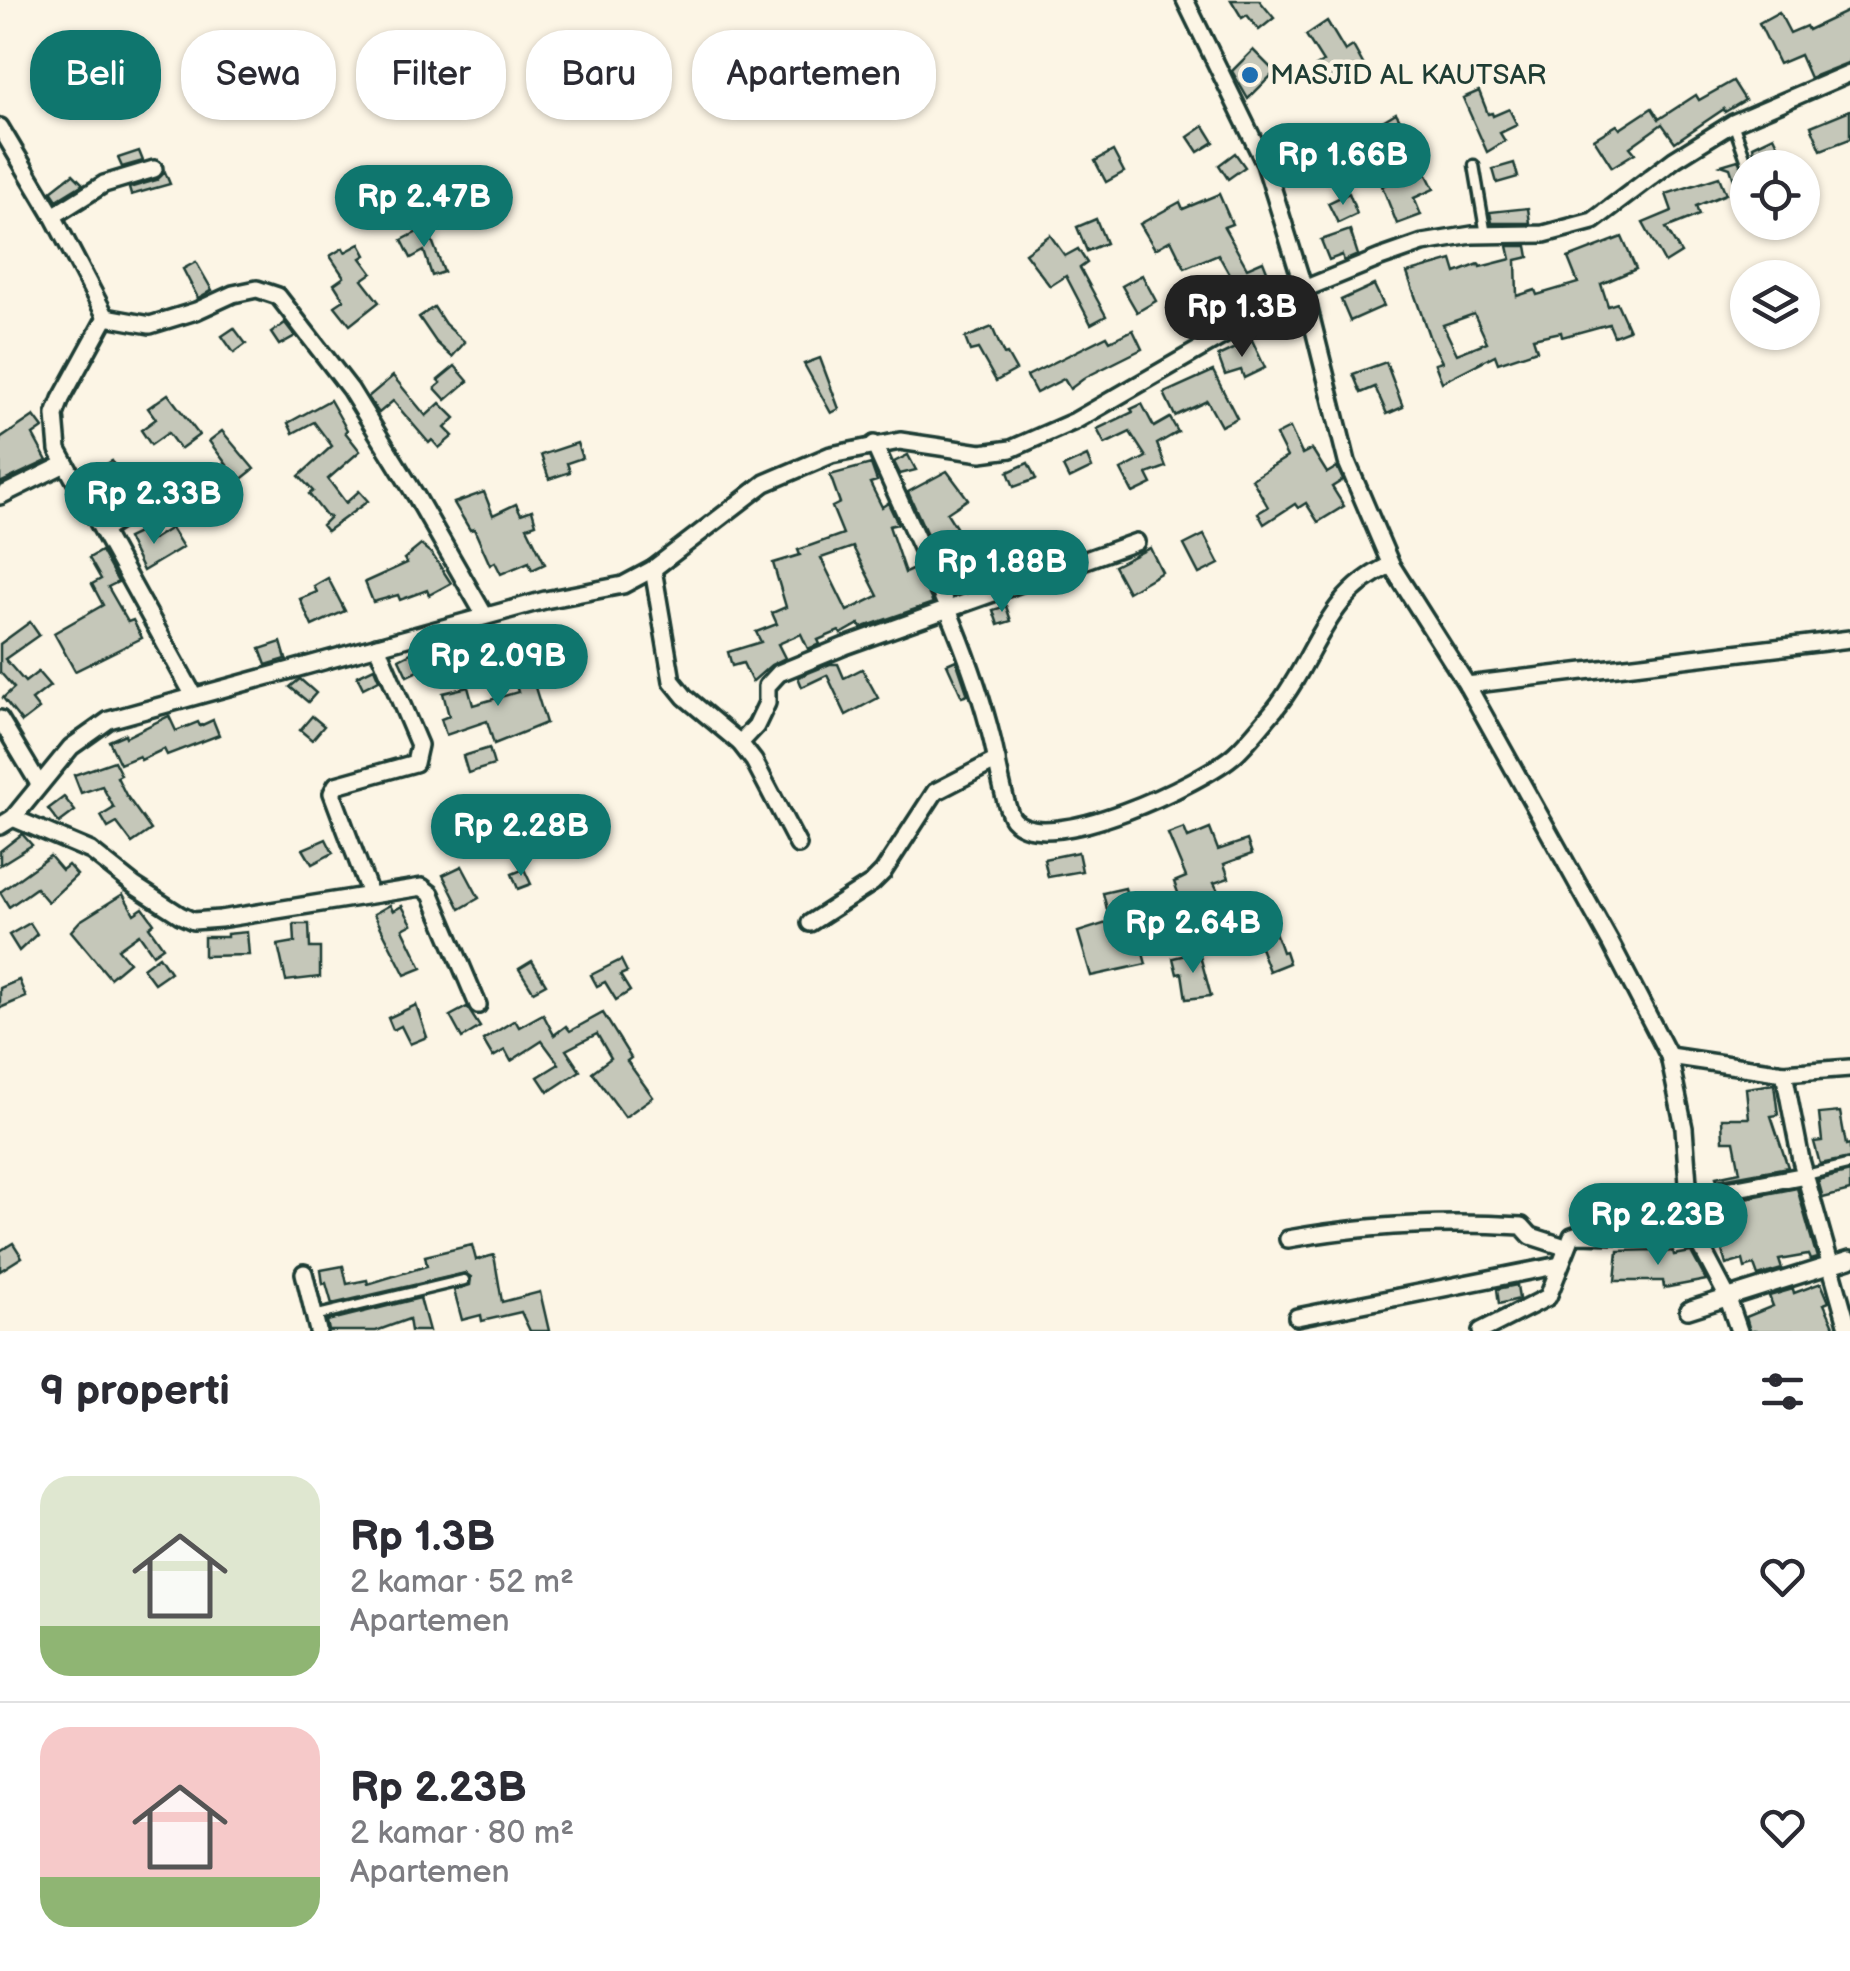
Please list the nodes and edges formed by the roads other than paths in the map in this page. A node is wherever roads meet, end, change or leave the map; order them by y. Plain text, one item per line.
1 (1185, 0) edge
2 (1850, 73) edge
3 (1733, 123) junction
4 (0, 127) edge
5 (1743, 150) edge
6 (1474, 165) dead end
7 (154, 169) dead end
8 (54, 216) junction
9 (1486, 235) junction
10 (1304, 289) junction
11 (106, 317) junction
12 (874, 444) junction
13 (66, 464) junction
14 (0, 496) edge
15 (158, 500) dead end
16 (104, 534) junction
17 (1136, 542) dead end
18 (1391, 565) junction
19 (653, 570) junction
20 (946, 610) junction
21 (485, 616) junction
22 (1850, 639) edge
23 (378, 646) junction
24 (1467, 685) junction
25 (194, 696) junction
26 (0, 719) edge
27 (740, 744) junction
28 (998, 760) junction
29 (39, 784) junction
30 (7, 822) edge
31 (798, 845) dead end
32 (370, 894) junction
33 (810, 923) dead end
34 (478, 1005) dead end
35 (1669, 1056) junction
36 (1850, 1068) edge
37 (1784, 1073) junction
38 (1847, 1165) dead end
39 (1806, 1175) junction
40 (1689, 1197) junction
41 (1696, 1237) junction
42 (1288, 1239) dead end
43 (1565, 1247) junction
44 (1850, 1258) edge
45 (1833, 1263) junction
46 (1560, 1265) junction
47 (304, 1273) dead end
48 (464, 1280) dead end
49 (1727, 1296) junction
50 (1688, 1310) dead end
51 (1297, 1317) dead end
52 (316, 1324) edge
53 (1481, 1331) edge
54 (1739, 1331) edge
55 (1850, 1331) edge

1 - 10 street
2 - 3 street
3 - 5 lane
3 - 9 street
4 - 8 street
6 - 9 lane
7 - 8 street
8 - 11 street
9 - 10 street
10 - 12 street
10 - 18 street
11 - 13 street
11 - 21 street
12 - 19 street
12 - 20 street
13 - 14 street
13 - 16 street
15 - 16 lane
16 - 25 street
17 - 20 street
18 - 24 street
18 - 28 street
19 - 21 street
19 - 27 street
20 - 27 street
20 - 28 street
21 - 23 street
22 - 24 street
23 - 25 street
23 - 32 street
24 - 35 street
25 - 29 street
26 - 29 street
27 - 31 street
28 - 33 street
29 - 30 street
30 - 32 street
32 - 34 street
35 - 37 street
35 - 40 street
36 - 37 street
37 - 39 street
38 - 39 lane
39 - 40 street
39 - 45 street
40 - 41 street
41 - 43 street
41 - 49 street
42 - 43 street
43 - 46 street
44 - 45 street
45 - 49 street
45 - 55 street
46 - 51 street
46 - 53 street
47 - 52 street
48 - 52 lane
49 - 50 street
49 - 54 street

